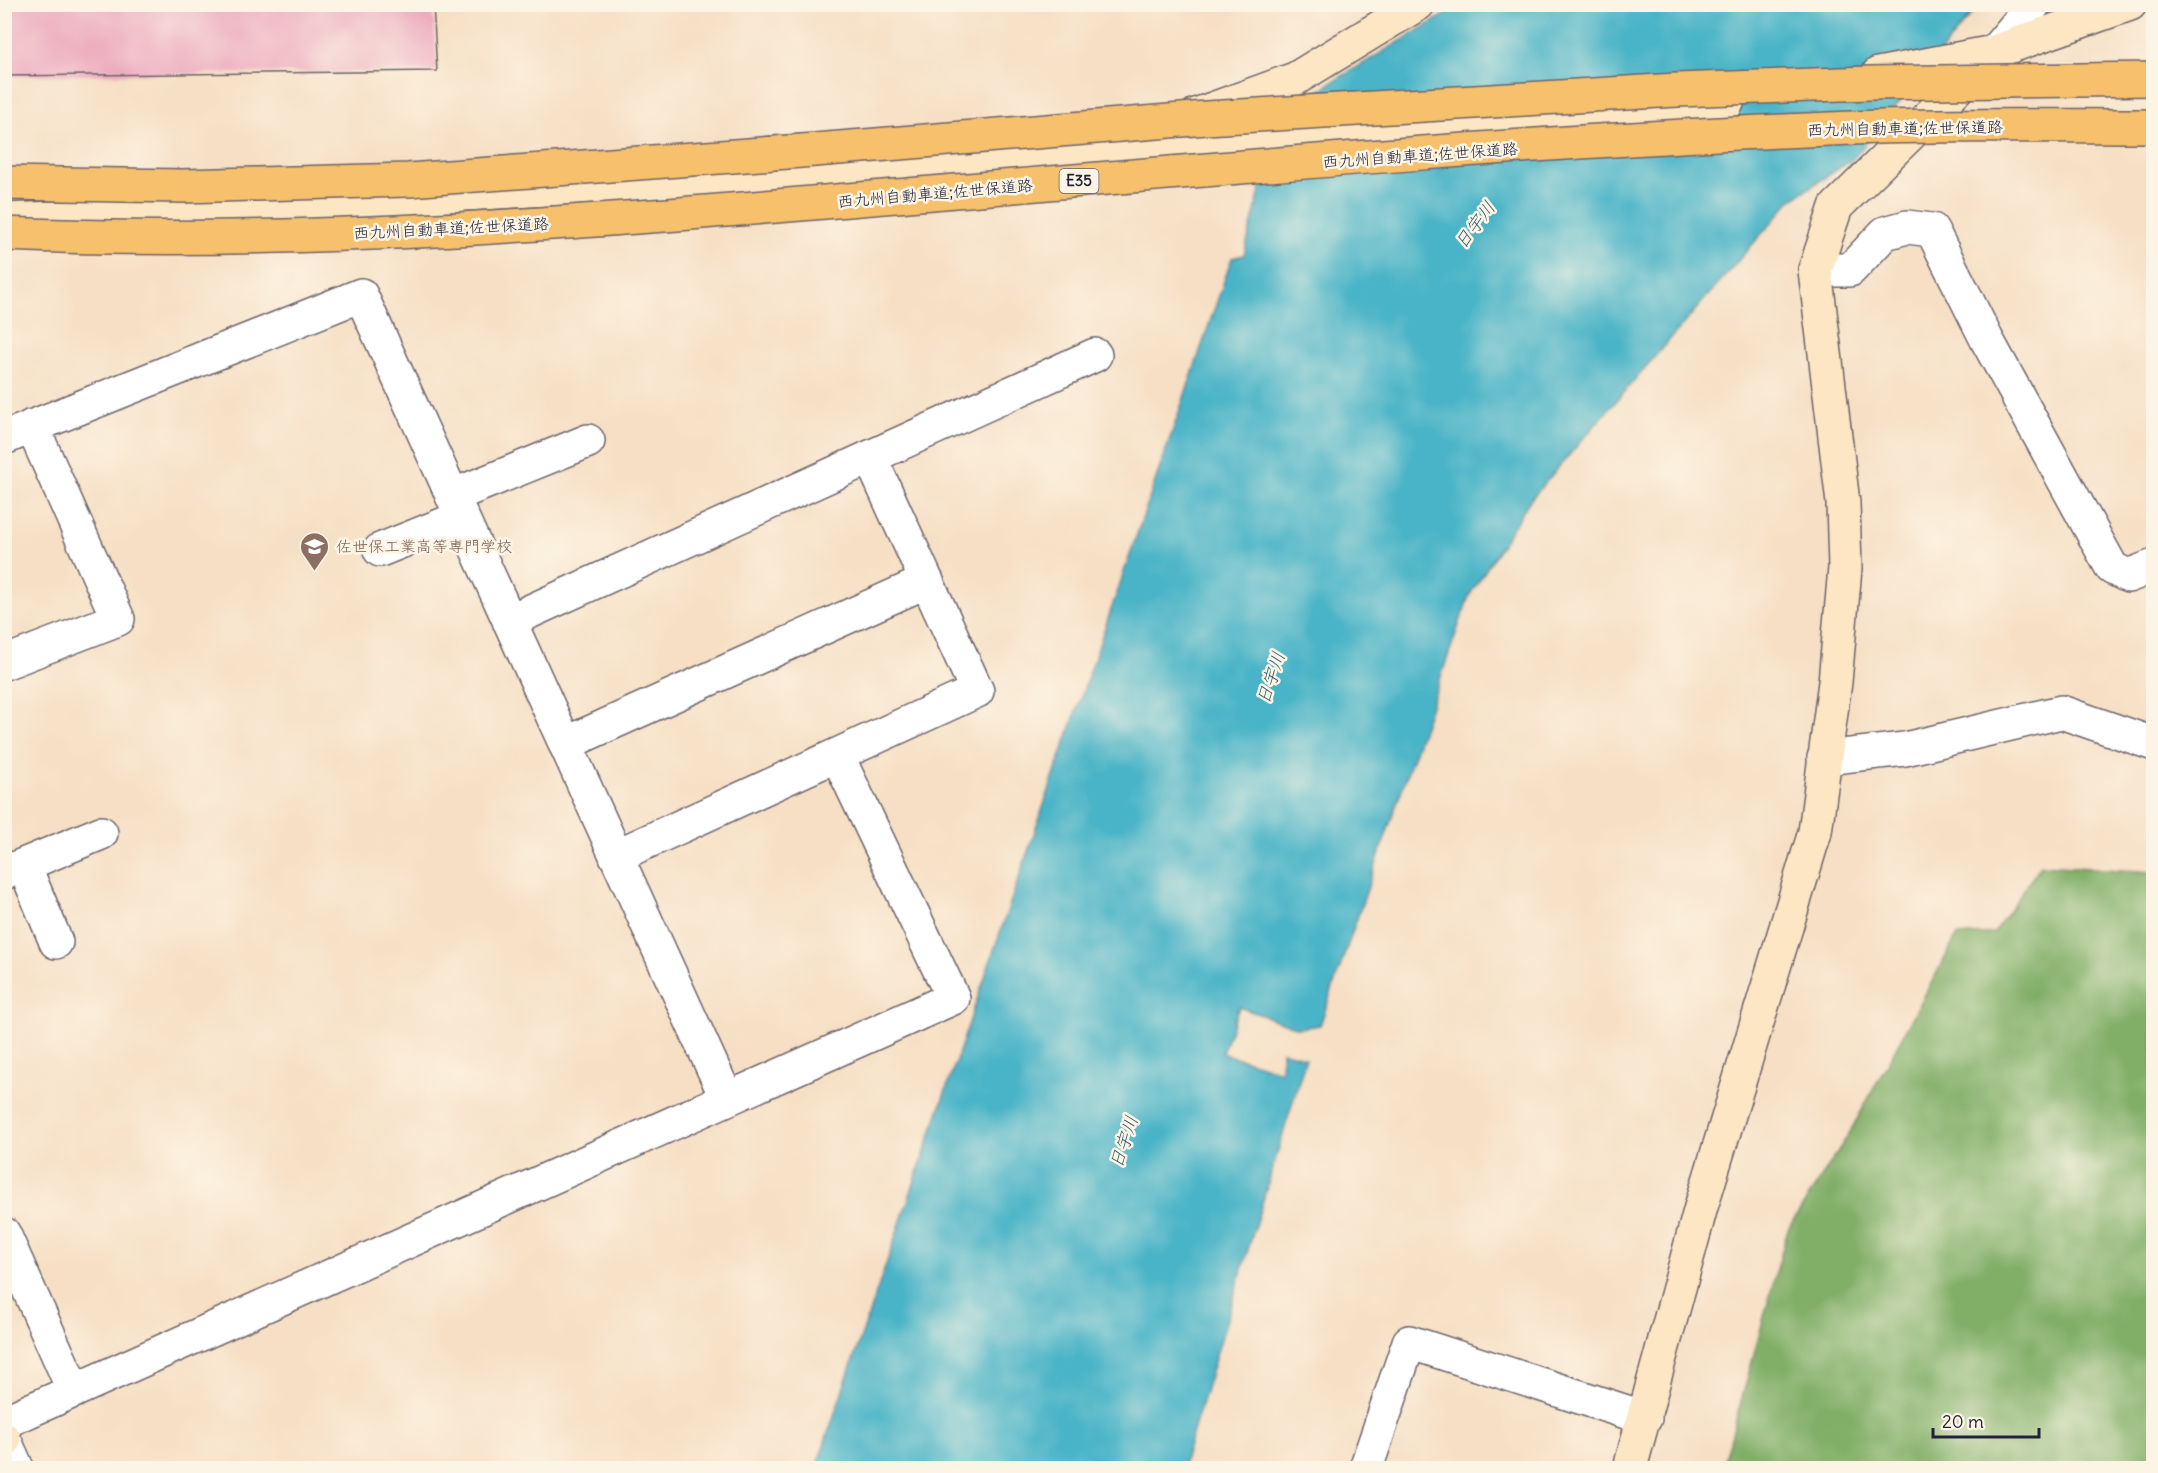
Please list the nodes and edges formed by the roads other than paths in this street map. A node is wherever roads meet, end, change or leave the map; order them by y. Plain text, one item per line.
1 (1418, 4) edge
2 (2034, 4) edge
3 (2130, 4) edge
4 (1994, 52) junction
5 (2154, 79) edge
6 (2154, 126) edge
7 (1084, 156) junction
8 (4, 183) edge
9 (4, 220) edge
10 (4, 234) edge
11 (1815, 270) junction
12 (1095, 355) dead end
13 (18, 432) edge
14 (588, 441) dead end
15 (870, 457) junction
16 (457, 506) junction
17 (380, 550) dead end
18 (2154, 566) edge
19 (927, 581) junction
20 (509, 621) junction
21 (4, 663) edge
22 (565, 744) junction
23 (2154, 744) edge
24 (837, 755) junction
25 (1824, 758) junction
26 (102, 833) dead end
27 (616, 856) junction
28 (14, 869) edge
29 (56, 942) dead end
30 (727, 1099) junction
31 (4, 1234) edge
32 (74, 1391) junction
33 (1645, 1418) junction
34 (4, 1422) edge
35 (5, 1440) edge
36 (17, 1468) edge
37 (1366, 1468) edge
38 (1630, 1468) edge

1 - 7 street
2 - 4 street
3 - 4 street
4 - 7 street, bridge
4 - 11 street
5 - 8 highway, bridge
6 - 10 highway, 西九州自動車道;佐世保道路 / E35, bridge
7 - 9 street
11 - 18 street
11 - 25 street
12 - 15 street
13 - 16 street
13 - 21 street
14 - 16 street
15 - 19 street
15 - 20 street
16 - 17 street
16 - 20 street
19 - 22 street
19 - 24 street
20 - 22 street
22 - 27 street
23 - 25 street
24 - 27 street
24 - 30 street
25 - 33 street
26 - 28 street
27 - 30 street
28 - 29 street
30 - 32 street
31 - 32 street
32 - 34 street
33 - 37 street
33 - 38 street
35 - 36 street

